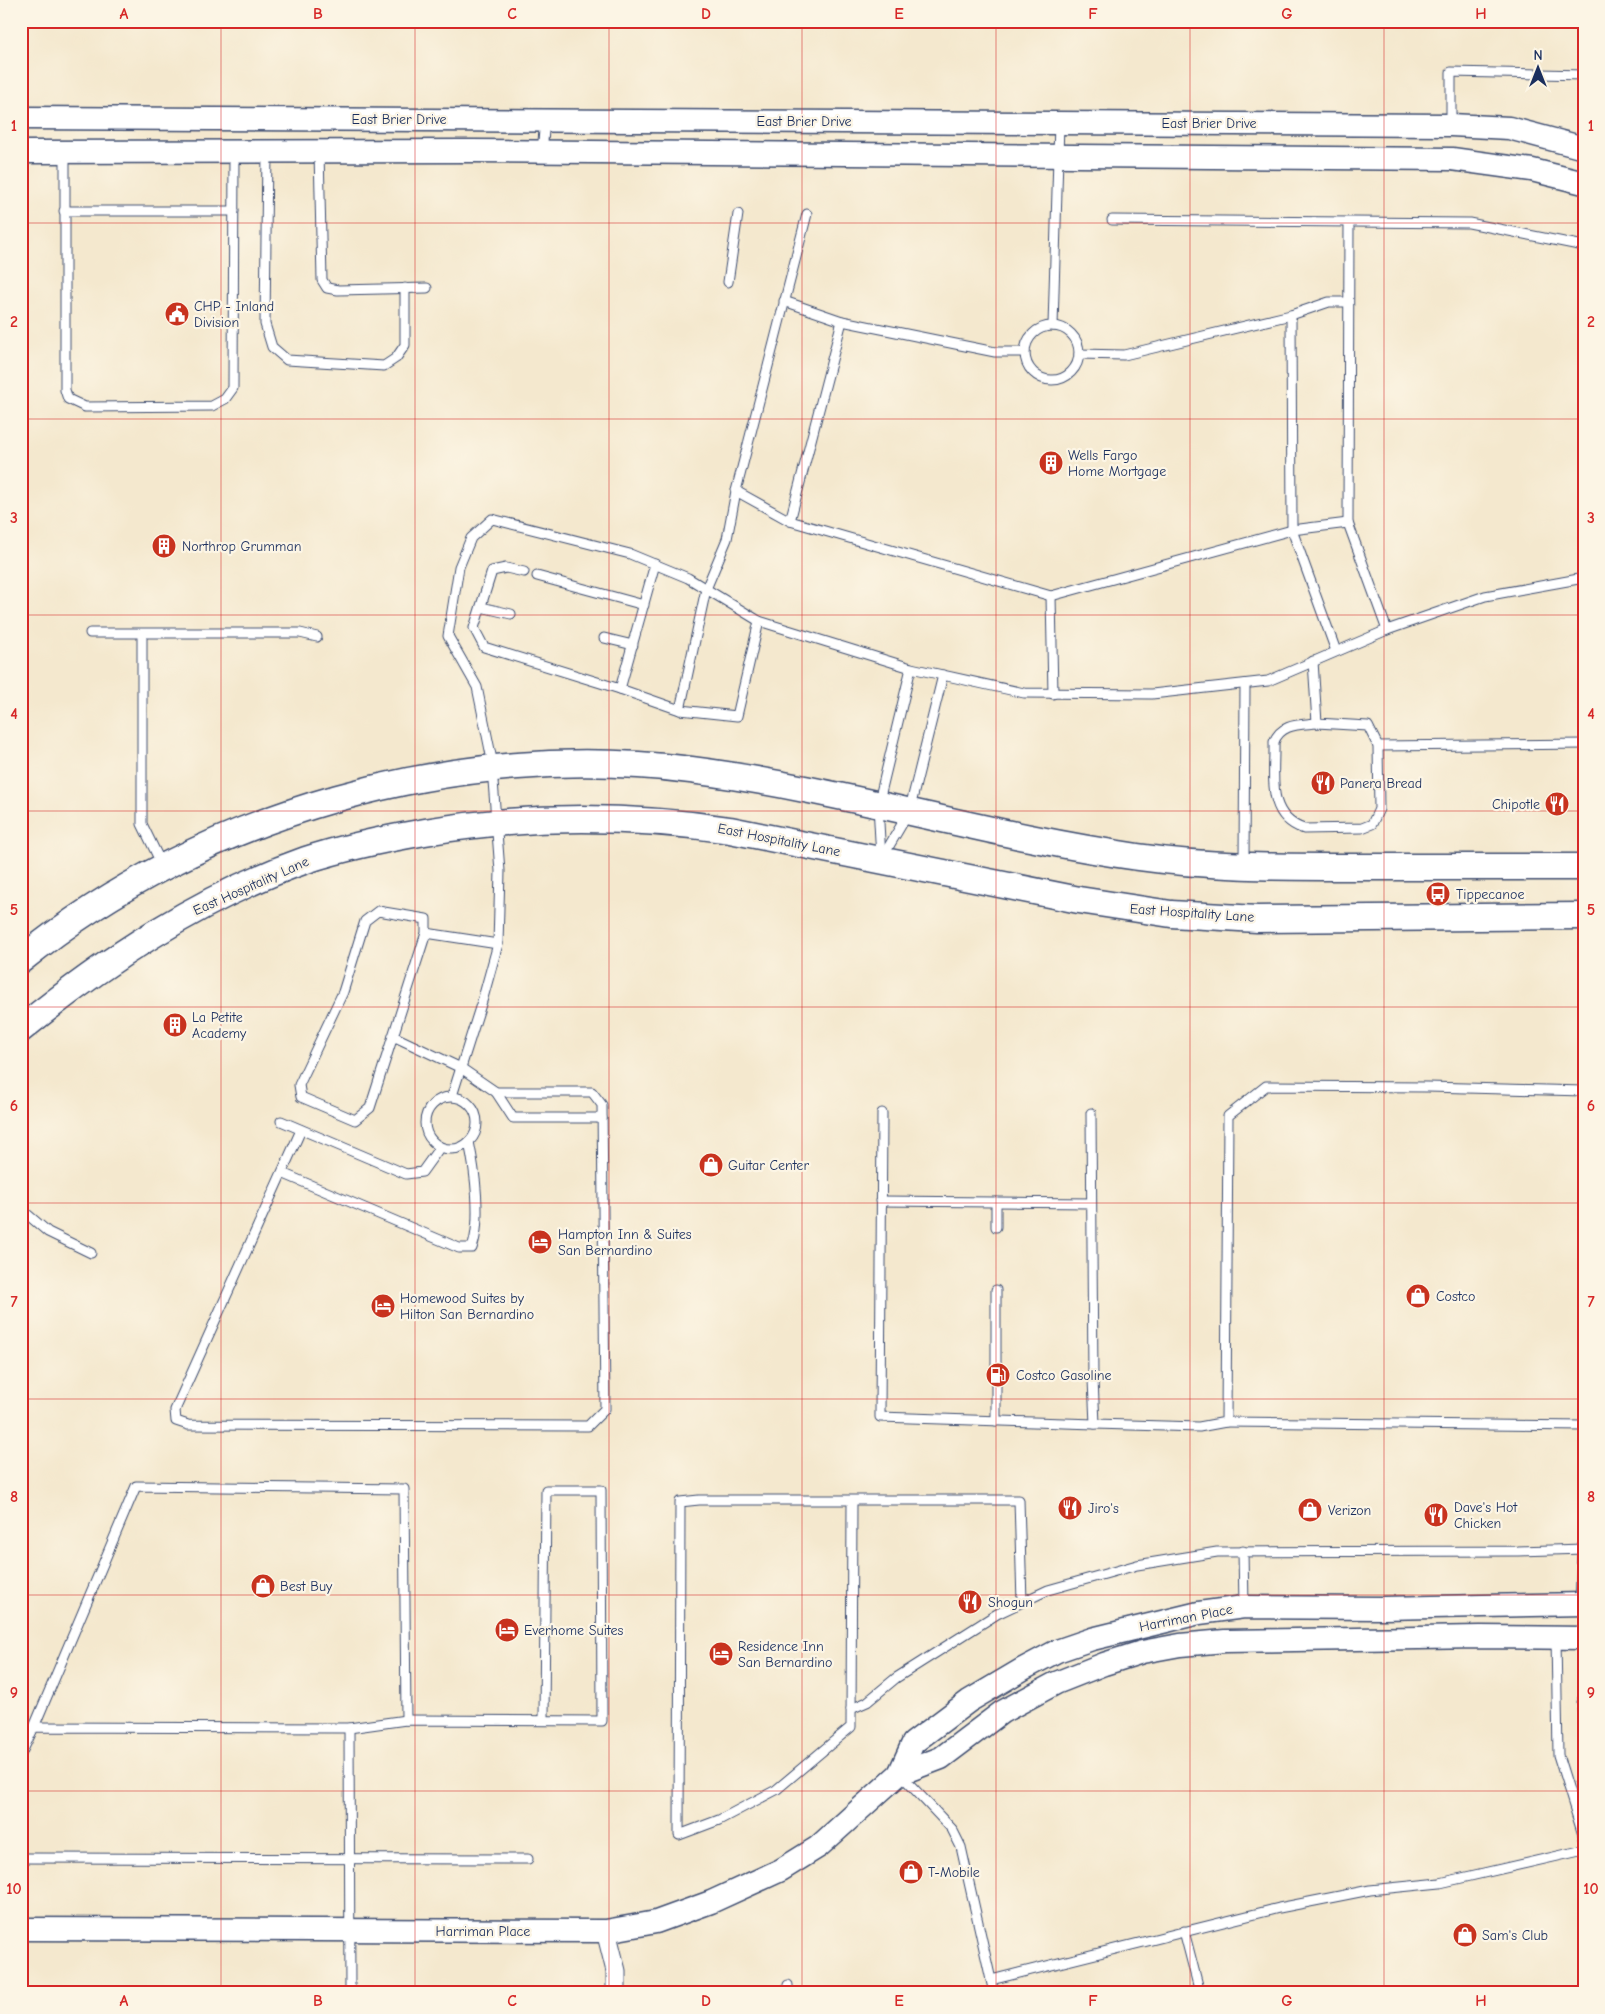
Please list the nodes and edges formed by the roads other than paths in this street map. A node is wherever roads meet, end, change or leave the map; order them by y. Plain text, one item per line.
1 (1584, 74) edge
2 (21, 118) edge
3 (545, 120) junction
4 (1059, 122) junction
5 (1451, 125) junction
6 (1584, 148) edge
7 (21, 152) edge
8 (65, 152) junction
9 (234, 152) junction
10 (267, 152) junction
11 (319, 152) junction
12 (542, 152) junction
13 (1058, 156) junction
14 (1584, 183) edge
15 (64, 211) junction
16 (738, 214) dead end
17 (807, 214) dead end
18 (234, 216) junction
19 (1112, 220) dead end
20 (1349, 224) junction
21 (1584, 246) edge
22 (728, 282) dead end
23 (405, 288) junction
24 (427, 288) dead end
25 (784, 301) junction
26 (1348, 302) junction
27 (1291, 314) junction
28 (842, 321) junction
29 (1053, 326) junction
30 (1025, 352) junction
31 (1079, 354) junction
32 (736, 491) junction
33 (790, 521) junction
34 (1348, 523) junction
35 (1292, 530) junction
36 (655, 564) junction
37 (524, 572) dead end
38 (537, 576) dead end
39 (1584, 578) edge
40 (706, 589) junction
41 (1051, 596) junction
42 (644, 605) junction
43 (481, 607) junction
44 (511, 614) dead end
45 (758, 621) junction
46 (1387, 630) junction
47 (90, 633) dead end
48 (142, 634) junction
49 (317, 637) dead end
50 (604, 638) dead end
51 (633, 645) junction
52 (1336, 651) junction
53 (1313, 661) junction
54 (911, 668) junction
55 (943, 675) junction
56 (1245, 684) junction
57 (620, 689) junction
58 (1053, 694) junction
59 (680, 710) junction
60 (1317, 723) junction
61 (1584, 744) edge
62 (1378, 746) junction
63 (492, 768) junction
64 (878, 805) junction
65 (909, 812) junction
66 (496, 821) junction
67 (881, 860) junction
68 (1244, 867) junction
69 (1584, 867) edge
70 (163, 868) junction
71 (1584, 916) edge
72 (426, 933) junction
73 (498, 944) junction
74 (21, 960) edge
75 (21, 1029) edge
76 (393, 1036) junction
77 (461, 1068) junction
78 (1584, 1091) edge
79 (496, 1092) junction
80 (452, 1096) junction
81 (882, 1114) dead end
82 (1091, 1114) dead end
83 (602, 1118) junction
84 (281, 1121) dead end
85 (301, 1130) junction
86 (469, 1142) junction
87 (440, 1147) junction
88 (282, 1173) junction
89 (881, 1201) junction
90 (996, 1202) junction
91 (1091, 1203) junction
92 (21, 1209) edge
93 (996, 1227) dead end
94 (91, 1253) dead end
95 (996, 1290) dead end
96 (996, 1421) junction
97 (1226, 1422) junction
98 (1095, 1424) junction
99 (1584, 1426) edge
100 (852, 1501) junction
101 (1584, 1506) edge
102 (1583, 1549) edge
103 (1243, 1551) junction
104 (1022, 1602) junction
105 (1582, 1604) edge
106 (1244, 1607) junction
107 (1556, 1638) junction
108 (1584, 1638) edge
109 (1584, 1695) edge
110 (851, 1709) junction
111 (1584, 1716) edge
112 (406, 1720) junction
113 (544, 1720) junction
114 (34, 1727) junction
115 (349, 1728) junction
116 (21, 1754) edge
117 (899, 1774) junction
118 (1584, 1838) edge
119 (1584, 1850) edge
120 (21, 1858) edge
121 (348, 1859) junction
122 (528, 1859) dead end
123 (21, 1929) edge
124 (351, 1931) junction
125 (606, 1931) junction
126 (1184, 1931) junction
127 (991, 1980) junction
128 (350, 1993) edge
129 (616, 1993) edge
130 (994, 1993) edge
131 (1200, 1993) edge

1 - 5 lane
2 - 3 street, East Brier Drive
3 - 4 street, East Brier Drive
3 - 12 lane
4 - 5 street, East Brier Drive
4 - 13 lane
5 - 6 street, East Brier Drive
7 - 8 street
8 - 9 street
8 - 15 lane
9 - 10 street
9 - 18 lane
10 - 11 street
10 - 23 lane
11 - 12 street
11 - 23 lane
12 - 13 street
13 - 14 street
13 - 29 lane
15 - 18 lane
15 - 18 lane
16 - 22 lane
17 - 25 lane
19 - 20 lane
20 - 21 lane
20 - 26 lane
23 - 24 lane
25 - 28 lane
25 - 32 lane
26 - 27 lane
26 - 34 lane
27 - 31 lane
27 - 35 lane
28 - 30 lane
28 - 33 lane
29 - 30 lane
29 - 31 lane
30 - 31 lane
32 - 33 lane
32 - 40 lane
33 - 41 lane
34 - 35 lane
34 - 46 lane
35 - 41 lane
35 - 52 lane
36 - 40 lane
36 - 42 lane
36 - 63 lane
37 - 43 lane
38 - 42 lane
39 - 46 lane
40 - 45 lane
40 - 59 lane
41 - 58 lane
42 - 51 lane
43 - 44 lane
43 - 57 lane
45 - 54 lane
45 - 59 lane
46 - 52 lane
47 - 48 lane
48 - 49 lane
48 - 70 lane
50 - 51 lane
51 - 57 lane
52 - 53 lane
53 - 56 lane
53 - 60 lane
54 - 55 lane
54 - 64 lane
55 - 58 lane
55 - 65 lane
56 - 58 lane
56 - 68 lane
57 - 59 lane
60 - 62 lane
60 - 62 lane
61 - 62 lane
63 - 64 main road
63 - 66 lane
63 - 70 main road
64 - 65 main road
64 - 67 lane
65 - 67 lane
65 - 68 main road
66 - 67 main road, East Hospitality Lane
66 - 73 lane
66 - 75 main road, East Hospitality Lane
67 - 71 main road, East Hospitality Lane
68 - 69 main road
70 - 74 main road
72 - 73 lane
72 - 76 lane
72 - 76 lane
73 - 77 lane
76 - 77 lane
77 - 79 lane
77 - 80 lane
78 - 97 lane
79 - 83 lane
79 - 83 lane
80 - 86 lane
80 - 87 lane
81 - 89 lane
82 - 91 lane
83 - 88 lane
84 - 85 lane
85 - 87 lane
85 - 88 lane
86 - 87 lane
86 - 88 lane
89 - 90 lane
89 - 96 lane
90 - 91 lane
90 - 93 lane
91 - 98 lane
92 - 94 lane
95 - 96 lane
96 - 98 lane
97 - 98 lane
97 - 99 lane
100 - 104 lane
100 - 110 lane
100 - 110 lane
101 - 102 lane
102 - 103 lane
102 - 105 lane
103 - 104 lane
103 - 106 lane
104 - 110 lane
105 - 106 street, Harriman Place
106 - 117 street, Harriman Place
107 - 108 street, Harriman Place
107 - 117 street, Harriman Place
107 - 118 lane
109 - 111 lane
112 - 113 lane
112 - 114 lane
112 - 115 lane
113 - 113 lane
114 - 115 lane
114 - 116 lane
115 - 121 lane
117 - 125 street, Harriman Place
117 - 127 lane
119 - 126 lane
120 - 121 lane
121 - 122 lane
121 - 124 lane
123 - 124 street, Harriman Place
124 - 125 street, Harriman Place
124 - 128 lane
125 - 129 street
126 - 127 lane
126 - 131 lane
127 - 130 lane

